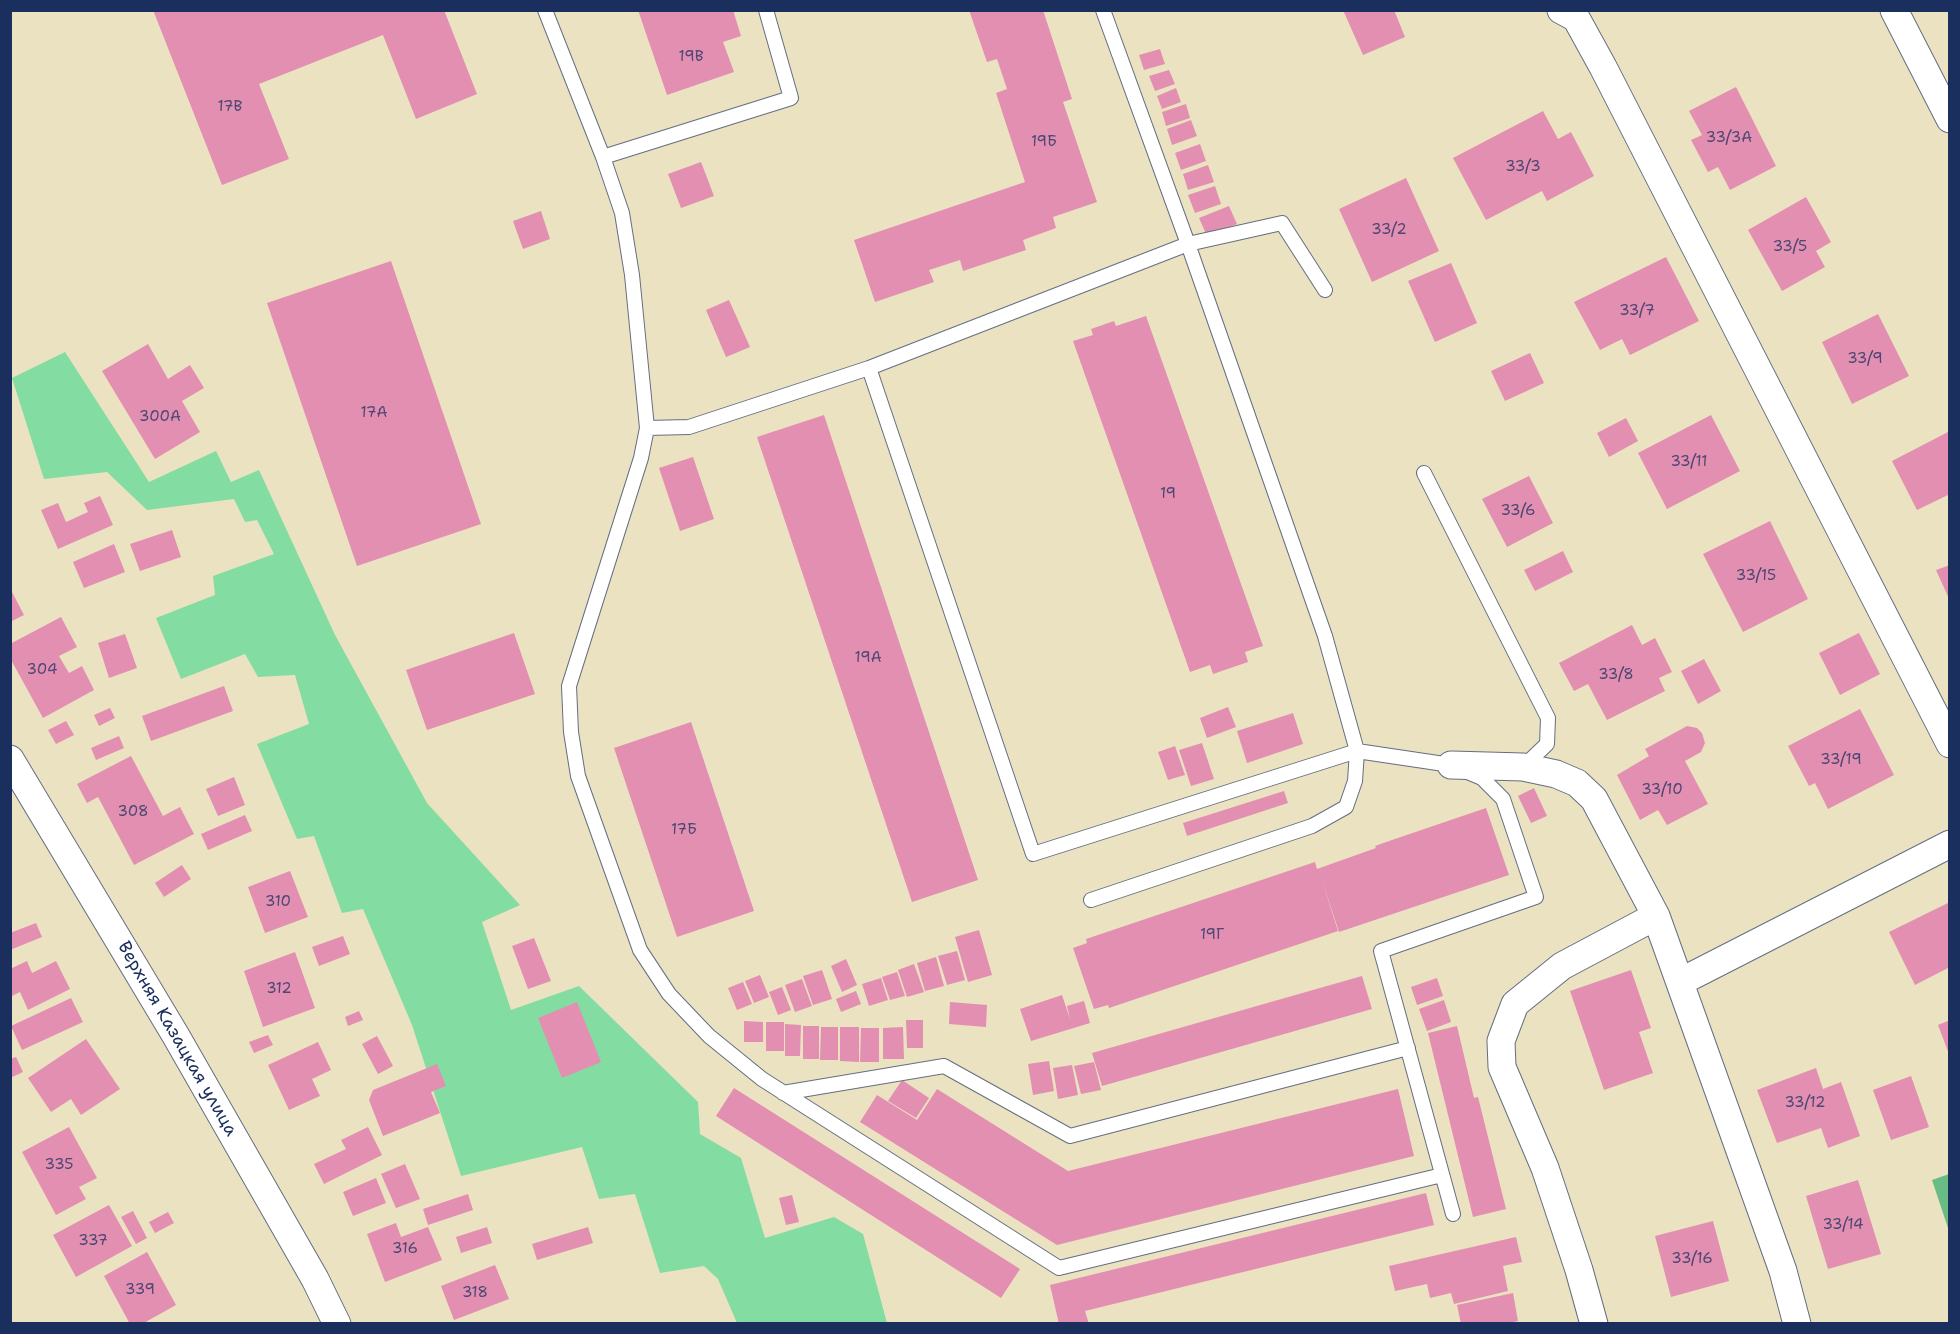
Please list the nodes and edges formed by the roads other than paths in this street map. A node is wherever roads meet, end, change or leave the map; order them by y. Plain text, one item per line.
1 (545, 10) edge
2 (766, 10) edge
3 (1103, 10) edge
4 (1561, 10) edge
5 (1894, 10) edge
6 (1950, 119) edge
7 (603, 157) junction
8 (1188, 244) junction
9 (1325, 290) dead end
10 (868, 368) junction
11 (647, 429) junction
12 (1424, 473) dead end
13 (1950, 744) edge
14 (1357, 751) junction
15 (10, 759) edge
16 (1451, 765) junction
17 (1523, 767) junction
18 (1950, 843) edge
19 (1091, 900) dead end
20 (1656, 916) junction
21 (1680, 982) junction
22 (1408, 1048) junction
23 (783, 1093) junction
24 (1442, 1175) junction
25 (1453, 1214) dead end
26 (337, 1323) edge
27 (1594, 1323) edge
28 (1797, 1323) edge

1 - 7 lane
2 - 7 lane
3 - 8 lane
4 - 13 street
5 - 6 street
7 - 11 lane
8 - 9 lane
8 - 10 lane
8 - 14 lane
10 - 11 lane
10 - 14 lane
11 - 23 lane
12 - 17 lane
14 - 16 lane
14 - 19 lane
15 - 26 street, Верхняя Казацкая улица
16 - 17 street
16 - 22 lane
17 - 20 street
18 - 21 street
20 - 21 street
20 - 27 street
21 - 28 street
22 - 23 lane
22 - 24 lane
23 - 24 lane
24 - 25 lane

